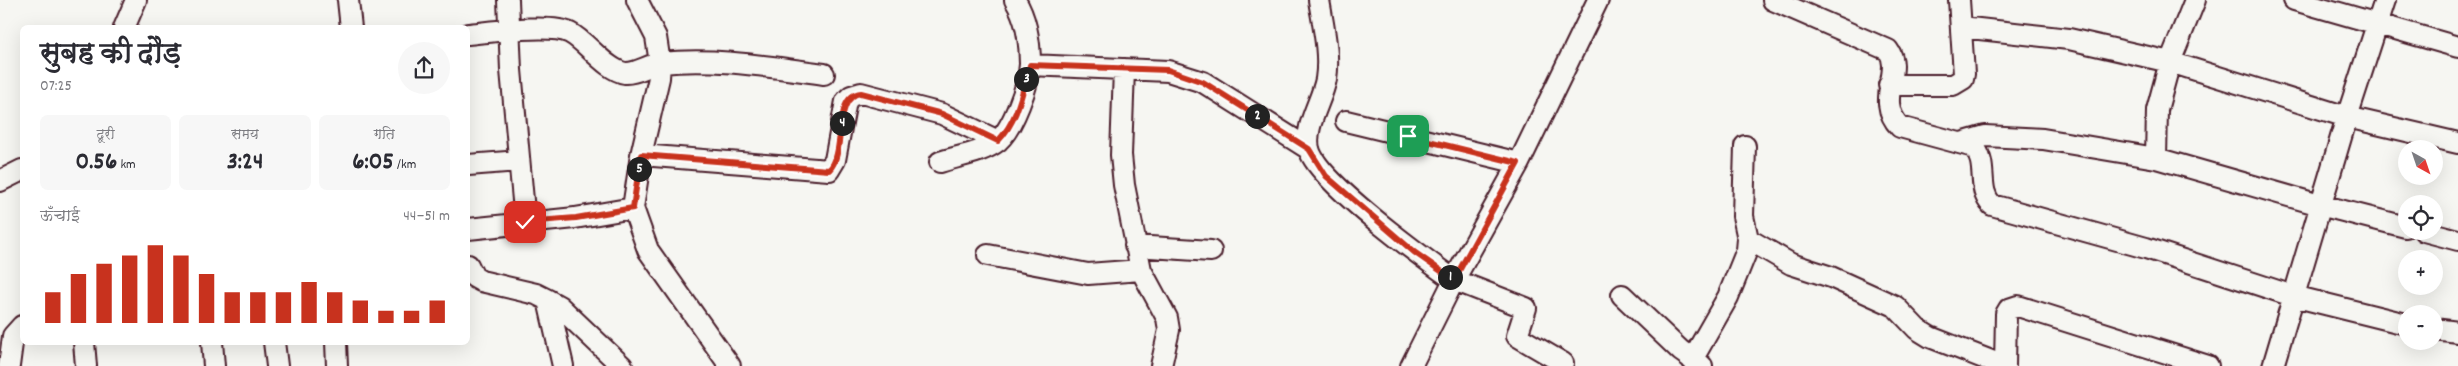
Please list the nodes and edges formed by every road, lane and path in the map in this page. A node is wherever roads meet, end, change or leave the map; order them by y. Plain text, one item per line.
1 (136, 0) edge
2 (348, 0) edge
3 (508, 0) edge
4 (637, 0) edge
5 (1015, 0) edge
6 (1319, 0) edge
7 (1598, 0) edge
8 (1773, 0) edge
9 (1960, 0) edge
10 (2194, 0) edge
11 (2294, 0) edge
12 (2385, 0) edge
13 (125, 25) edge
14 (351, 25) edge
15 (2377, 26) junction
16 (1961, 27) junction
17 (511, 30) junction
18 (470, 34) edge
19 (2458, 48) edge
20 (2170, 62) junction
21 (660, 63) junction
22 (1030, 65) junction
23 (1124, 70) junction
24 (824, 74) dead end
25 (1890, 85) junction
26 (2347, 117) junction
27 (1346, 121) dead end
28 (998, 141) junction
29 (1961, 142) junction
30 (2458, 143) edge
31 (1745, 146) dead end
32 (1309, 149) junction
33 (641, 155) junction
34 (2156, 158) junction
35 (519, 160) junction
36 (940, 162) dead end
37 (1518, 163) junction
38 (470, 165) edge
39 (20, 171) edge
40 (0, 181) edge
41 (2320, 206) junction
42 (633, 208) junction
43 (525, 222) junction
44 (2398, 225) edge
45 (470, 229) edge
46 (2443, 236) edge
47 (1748, 239) junction
48 (2458, 240) edge
49 (1135, 246) junction
50 (1211, 251) dead end
51 (988, 255) dead end
52 (470, 269) edge
53 (1141, 270) junction
54 (1454, 280) junction
55 (1622, 295) dead end
56 (2293, 296) junction
57 (548, 300) junction
58 (2398, 322) edge
59 (20, 328) edge
60 (2443, 330) edge
61 (2458, 332) edge
62 (84, 345) edge
63 (212, 345) edge
64 (274, 345) edge
65 (336, 345) edge
66 (1697, 363) edge
67 (9, 366) edge
68 (86, 366) edge
69 (214, 366) edge
70 (277, 366) edge
71 (337, 366) edge
72 (563, 366) edge
73 (622, 366) edge
74 (730, 366) edge
75 (1162, 366) edge
76 (1411, 366) edge
77 (1562, 366) edge
78 (2004, 366) edge
79 (2208, 366) edge
80 (2273, 366) edge

1 - 13 street
2 - 14 street
3 - 17 street
4 - 21 street
5 - 22 street
6 - 32 street
7 - 37 street
8 - 25 street
9 - 16 street
10 - 20 street
11 - 15 street
12 - 15 street
15 - 19 street
15 - 26 street
16 - 20 street
16 - 25 street
17 - 18 street
17 - 21 street
17 - 35 street
20 - 26 street
20 - 34 street
21 - 24 street
21 - 33 street
22 - 23 street
22 - 28 street
23 - 32 street
23 - 49 street
25 - 29 street
26 - 30 street
26 - 41 street
27 - 37 street
28 - 33 street
28 - 36 street
29 - 34 street
29 - 56 street
31 - 47 street
32 - 54 street
33 - 42 street
34 - 41 street
35 - 38 street
35 - 43 street
37 - 54 street
39 - 40 street
41 - 44 street
41 - 56 street
42 - 43 street
42 - 74 street
43 - 45 street
46 - 48 street
47 - 66 street
47 - 78 street
49 - 50 street
49 - 53 street
51 - 53 street
52 - 57 street
53 - 75 street
54 - 76 street
54 - 77 street
55 - 66 street
56 - 58 street
56 - 80 street
57 - 72 street
57 - 73 street
59 - 67 street
60 - 61 street
62 - 68 street
63 - 69 street
64 - 70 street
65 - 71 street
78 - 79 street

